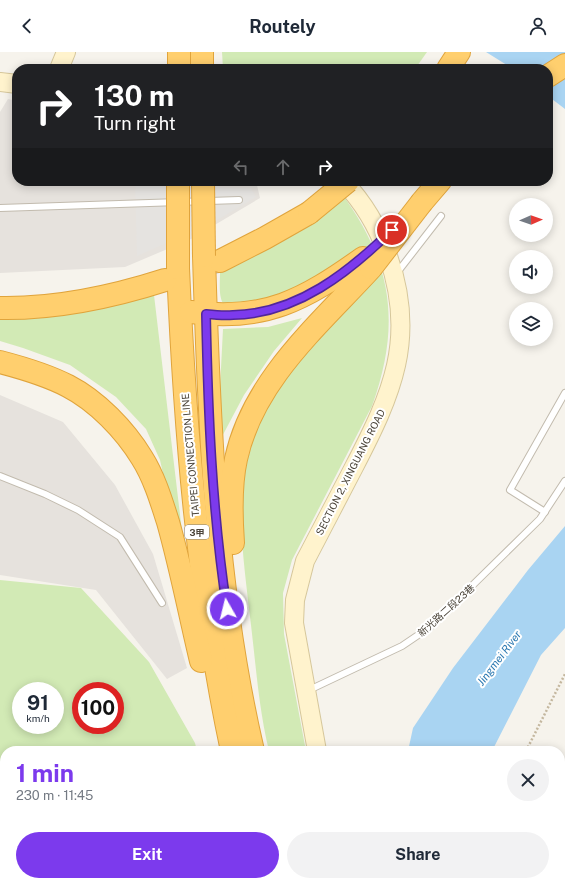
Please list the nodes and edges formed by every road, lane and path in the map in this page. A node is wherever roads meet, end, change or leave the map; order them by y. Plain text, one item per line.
1 (66, 52) edge
2 (179, 52) edge
3 (202, 52) edge
4 (459, 52) edge
5 (61, 64) edge
6 (179, 64) edge
7 (202, 64) edge
8 (451, 64) edge
9 (565, 65) edge
10 (553, 73) edge
11 (0, 82) edge
12 (12, 83) edge
13 (178, 186) edge
14 (204, 186) edge
15 (342, 186) edge
16 (348, 186) edge
17 (436, 186) edge
18 (239, 200) dead end
19 (0, 208) edge
20 (441, 216) dead end
21 (212, 259) junction
22 (367, 263) junction
23 (171, 274) junction
24 (395, 275) junction
25 (0, 308) edge
26 (180, 311) junction
27 (206, 314) junction
28 (0, 362) edge
29 (565, 392) edge
30 (0, 476) edge
31 (565, 481) edge
32 (545, 512) junction
33 (162, 604) dead end
34 (565, 674) edge
35 (306, 692) junction
36 (241, 694) junction
37 (230, 746) edge
38 (231, 746) edge
39 (252, 746) edge
40 (316, 746) edge
41 (529, 746) edge

1 - 5 street
2 - 6 highway
3 - 7 highway
4 - 8 highway
9 - 10 highway
11 - 12 street
13 - 23 highway, TAIPEI CONNECTION LINE / 3甲, bridge
14 - 21 highway, TAIPEI CONNECTION LINE / 3甲, bridge
15 - 21 highway, bridge
16 - 24 street, SECTION 2, XINGUANG ROAD
17 - 22 highway, bridge
18 - 19 lane
20 - 24 lane
21 - 27 highway, TAIPEI CONNECTION LINE / 3甲
22 - 27 highway
22 - 36 highway
23 - 25 highway
23 - 26 highway, TAIPEI CONNECTION LINE / 3甲
24 - 35 street, SECTION 2, XINGUANG ROAD
26 - 27 highway
26 - 38 highway, TAIPEI CONNECTION LINE / 3甲
27 - 36 highway, TAIPEI CONNECTION LINE / 3甲
28 - 37 highway
29 - 32 lane
30 - 33 lane
31 - 32 lane, 新光路二段23巷
32 - 35 lane, 新光路二段23巷
34 - 41 path
35 - 40 street, SECTION 2, XINGUANG ROAD
36 - 39 highway, TAIPEI CONNECTION LINE / 3甲

